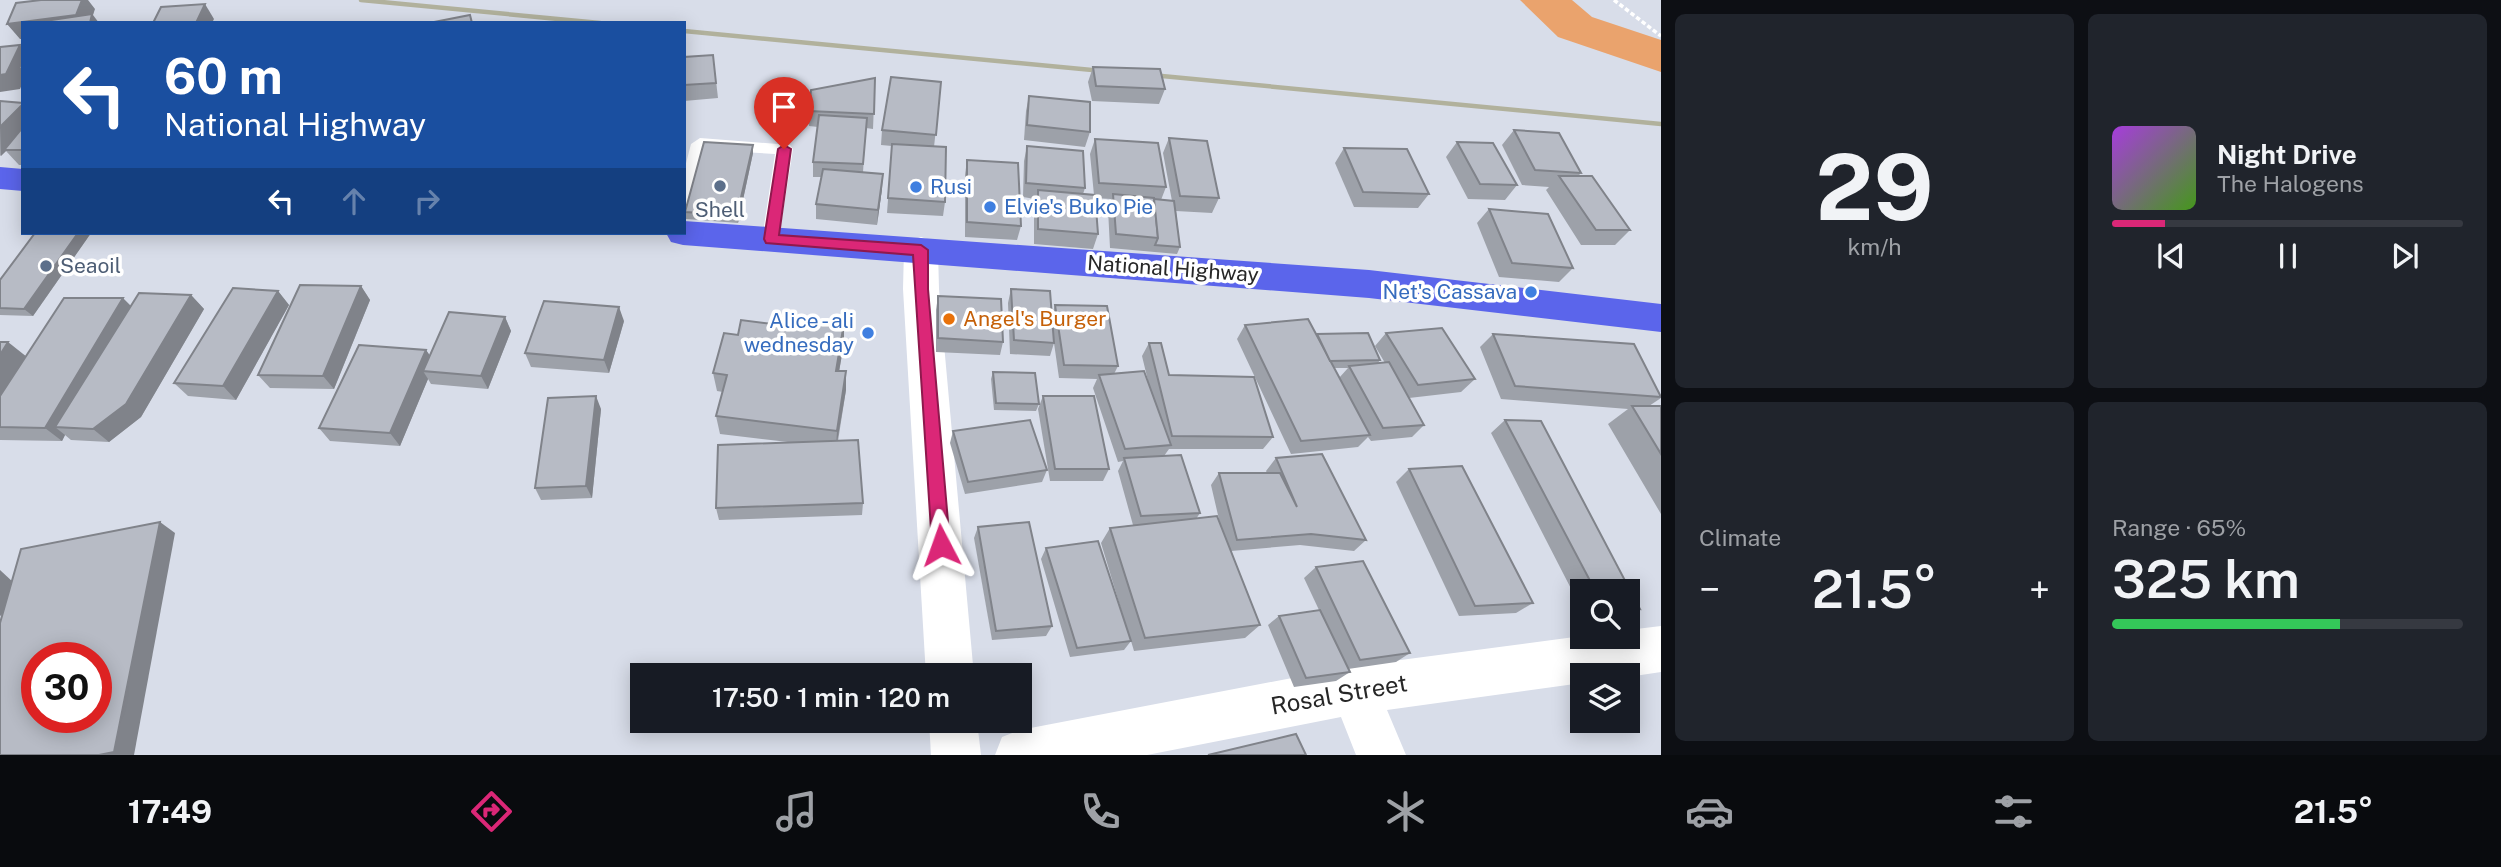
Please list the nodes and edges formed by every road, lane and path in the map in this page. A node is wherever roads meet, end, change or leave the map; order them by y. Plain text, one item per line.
1 (1614, 0) edge
2 (1661, 36) edge
3 (0, 178) edge
4 (21, 180) edge
5 (686, 199) edge
6 (686, 233) edge
7 (771, 239) junction
8 (921, 250) junction
9 (1661, 318) edge
10 (1661, 649) edge
11 (949, 663) edge
12 (1354, 690) junction
13 (954, 733) edge
14 (956, 755) edge
15 (1020, 755) edge
16 (1381, 755) edge

1 - 2 path
3 - 4 main road
5 - 7 lane
6 - 7 main road, National Highway
7 - 8 main road, National Highway
8 - 9 main road, National Highway
8 - 11 street
10 - 12 street, Rosal Street
12 - 15 street, Rosal Street
12 - 16 street
13 - 14 street

